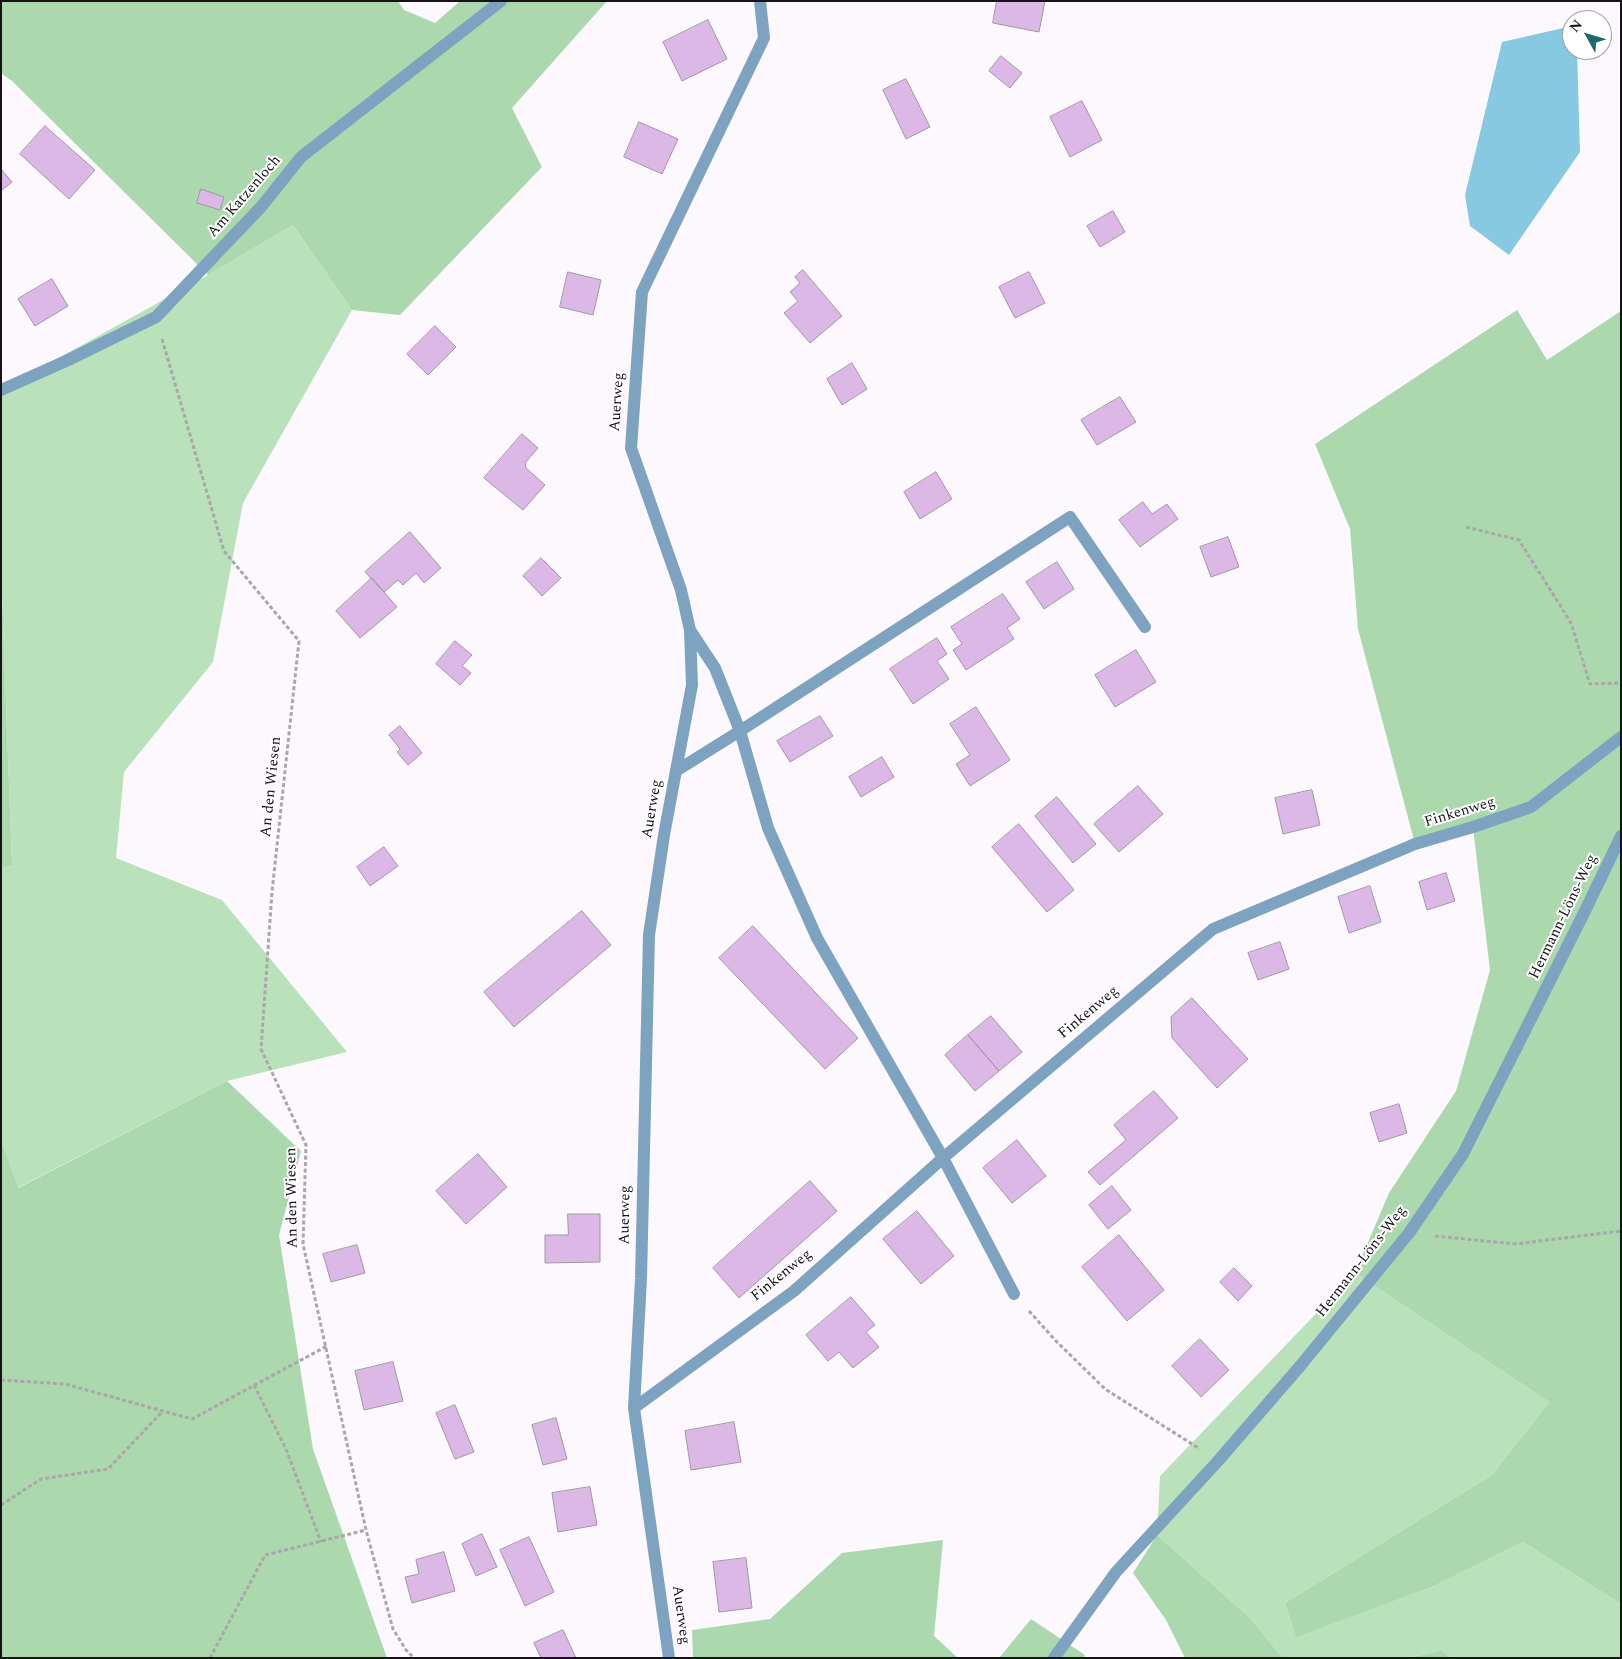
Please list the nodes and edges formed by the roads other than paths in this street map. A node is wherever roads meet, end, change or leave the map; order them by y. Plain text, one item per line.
1 (501, 1) edge
2 (760, 1) edge
3 (1, 390) edge
4 (1144, 627) dead end
5 (690, 630) junction
6 (740, 731) junction
7 (1621, 737) edge
8 (676, 771) junction
9 (1621, 836) edge
10 (943, 1158) junction
11 (1014, 1294) road end
12 (634, 1408) junction
13 (669, 1658) edge
14 (1054, 1658) edge

1 - 3 street, Am Katzenloch
2 - 5 street, Auerweg
4 - 6 street
5 - 6 street
5 - 8 street, Auerweg
6 - 8 street
6 - 10 street
7 - 10 street, Finkenweg
8 - 12 street, Auerweg
9 - 14 street, Hermann-Löns-Weg
10 - 11 street
10 - 12 street, Finkenweg
12 - 13 street, Auerweg

